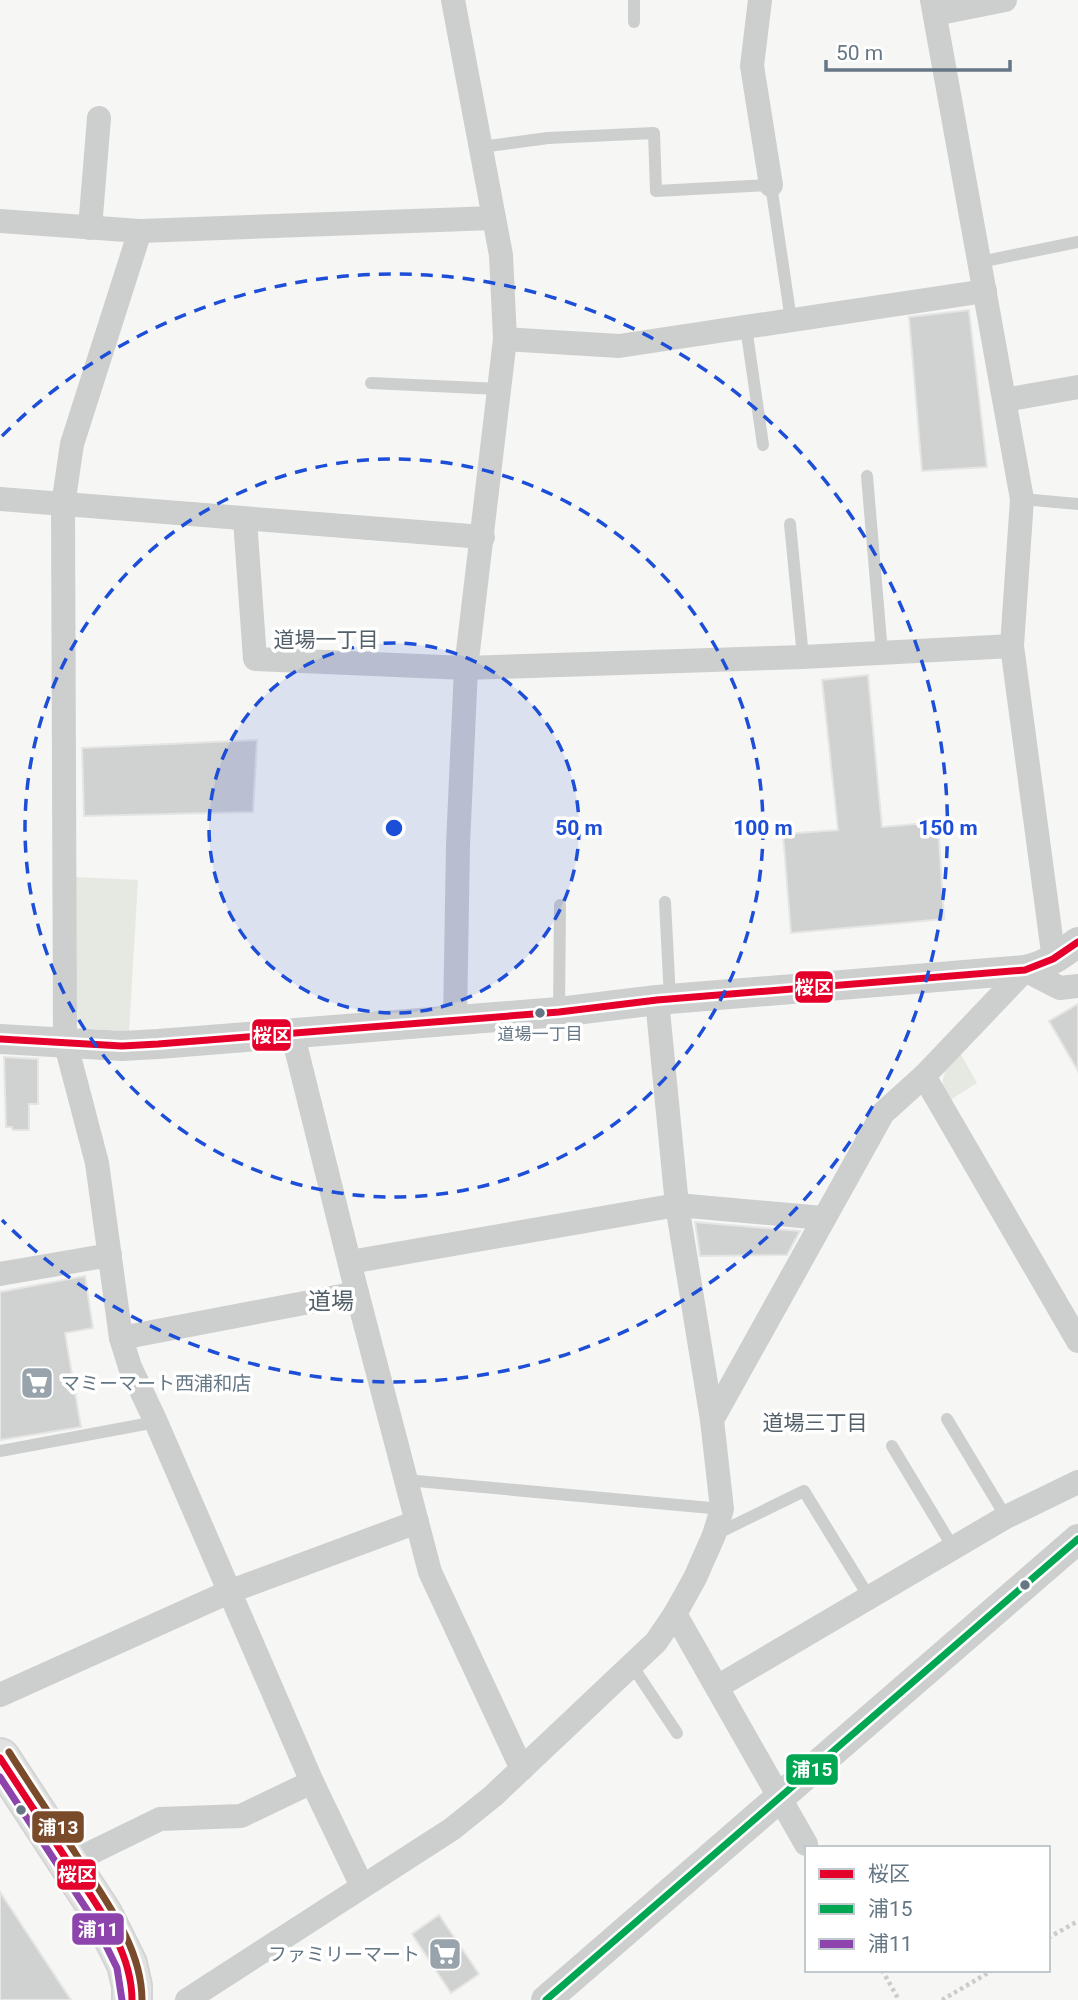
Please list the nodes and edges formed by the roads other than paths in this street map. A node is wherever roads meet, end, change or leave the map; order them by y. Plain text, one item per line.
1 (453, 0) edge
2 (634, 0) edge
3 (760, 0) edge
4 (1005, 0) edge
5 (933, 7) edge
6 (634, 22) dead end
7 (99, 118) dead end
8 (481, 147) junction
9 (771, 184) junction
10 (494, 218) junction
11 (0, 221) edge
12 (90, 228) junction
13 (140, 231) junction
14 (1078, 242) edge
15 (980, 262) junction
16 (985, 291) junction
17 (791, 320) junction
18 (746, 327) junction
19 (505, 339) junction
20 (371, 383) dead end
21 (1078, 387) edge
22 (499, 389) junction
23 (1005, 400) junction
24 (763, 445) dead end
25 (867, 475) dead end
26 (0, 499) edge
27 (1022, 499) junction
28 (1078, 504) edge
29 (62, 505) junction
30 (245, 520) junction
31 (789, 524) dead end
32 (482, 537) junction
33 (1012, 646) junction
34 (882, 653) junction
35 (803, 657) junction
36 (466, 668) junction
37 (664, 902) dead end
38 (560, 905) dead end
39 (1078, 942) edge
40 (1054, 960) junction
41 (1025, 970) junction
42 (1078, 986) edge
43 (664, 1000) junction
44 (559, 1012) junction
45 (455, 1020) junction
46 (292, 1032) junction
47 (0, 1039) edge
48 (65, 1041) junction
49 (924, 1076) junction
50 (677, 1205) junction
51 (823, 1218) junction
52 (110, 1255) junction
53 (350, 1262) junction
54 (0, 1274) edge
55 (357, 1293) junction
56 (121, 1338) junction
57 (1078, 1341) edge
58 (947, 1419) dead end
59 (712, 1420) junction
60 (156, 1422) junction
61 (892, 1446) dead end
62 (0, 1451) edge
63 (406, 1480) junction
64 (1078, 1482) edge
65 (722, 1509) junction
66 (1006, 1517) junction
67 (417, 1522) junction
68 (714, 1535) junction
69 (1078, 1539) edge
70 (954, 1549) junction
71 (230, 1591) junction
72 (869, 1597) junction
73 (675, 1614) junction
74 (631, 1664) junction
75 (717, 1686) junction
76 (0, 1695) edge
77 (677, 1733) dead end
78 (522, 1769) junction
79 (4, 1771) edge
80 (312, 1782) junction
81 (781, 1799) junction
82 (806, 1844) dead end
83 (70, 1863) junction
84 (362, 1886) junction
85 (132, 2000) edge
86 (187, 2000) edge
87 (546, 2000) edge

1 - 8 street
2 - 6 lane
3 - 9 street
4 - 5 street
5 - 15 street
7 - 12 street
8 - 9 lane
8 - 10 street
9 - 17 lane
10 - 13 street
10 - 19 street
11 - 12 street
12 - 13 street
13 - 29 street
14 - 15 lane
15 - 16 street
16 - 17 street
16 - 23 street
17 - 18 street
18 - 19 street
18 - 24 lane
19 - 22 street
20 - 22 lane
21 - 23 street
22 - 32 street
23 - 27 street
25 - 34 lane
26 - 29 street
27 - 28 lane
27 - 33 street
29 - 30 street
29 - 48 street
30 - 32 street
30 - 36 street
31 - 35 lane
32 - 36 street
33 - 34 street
33 - 40 street
34 - 35 street
35 - 36 street
36 - 45 street
37 - 43 lane
38 - 44 lane
39 - 40 street
40 - 41 street
41 - 42 street
41 - 43 street
41 - 49 street
43 - 44 street
43 - 50 street
44 - 45 street
45 - 46 street
46 - 48 street
46 - 53 street
47 - 48 street
48 - 52 street
49 - 51 street
49 - 57 street
50 - 51 street
50 - 53 street
50 - 59 street
51 - 59 street
52 - 54 street
52 - 56 street
53 - 55 street
55 - 56 street
55 - 63 street
56 - 60 street
58 - 66 lane
59 - 65 street
60 - 62 lane
60 - 71 street
61 - 70 lane
63 - 65 lane
63 - 67 street
64 - 66 street
65 - 68 street
66 - 70 street
67 - 71 street
67 - 78 street
68 - 72 lane
68 - 73 street
69 - 81 street
70 - 72 street
71 - 76 street
71 - 80 street
72 - 75 street
73 - 74 street
73 - 75 street
74 - 77 lane
74 - 78 street
75 - 81 street
78 - 84 street
79 - 83 main road
80 - 83 street
80 - 84 street
81 - 82 street
81 - 87 street
83 - 85 main road
84 - 86 street

